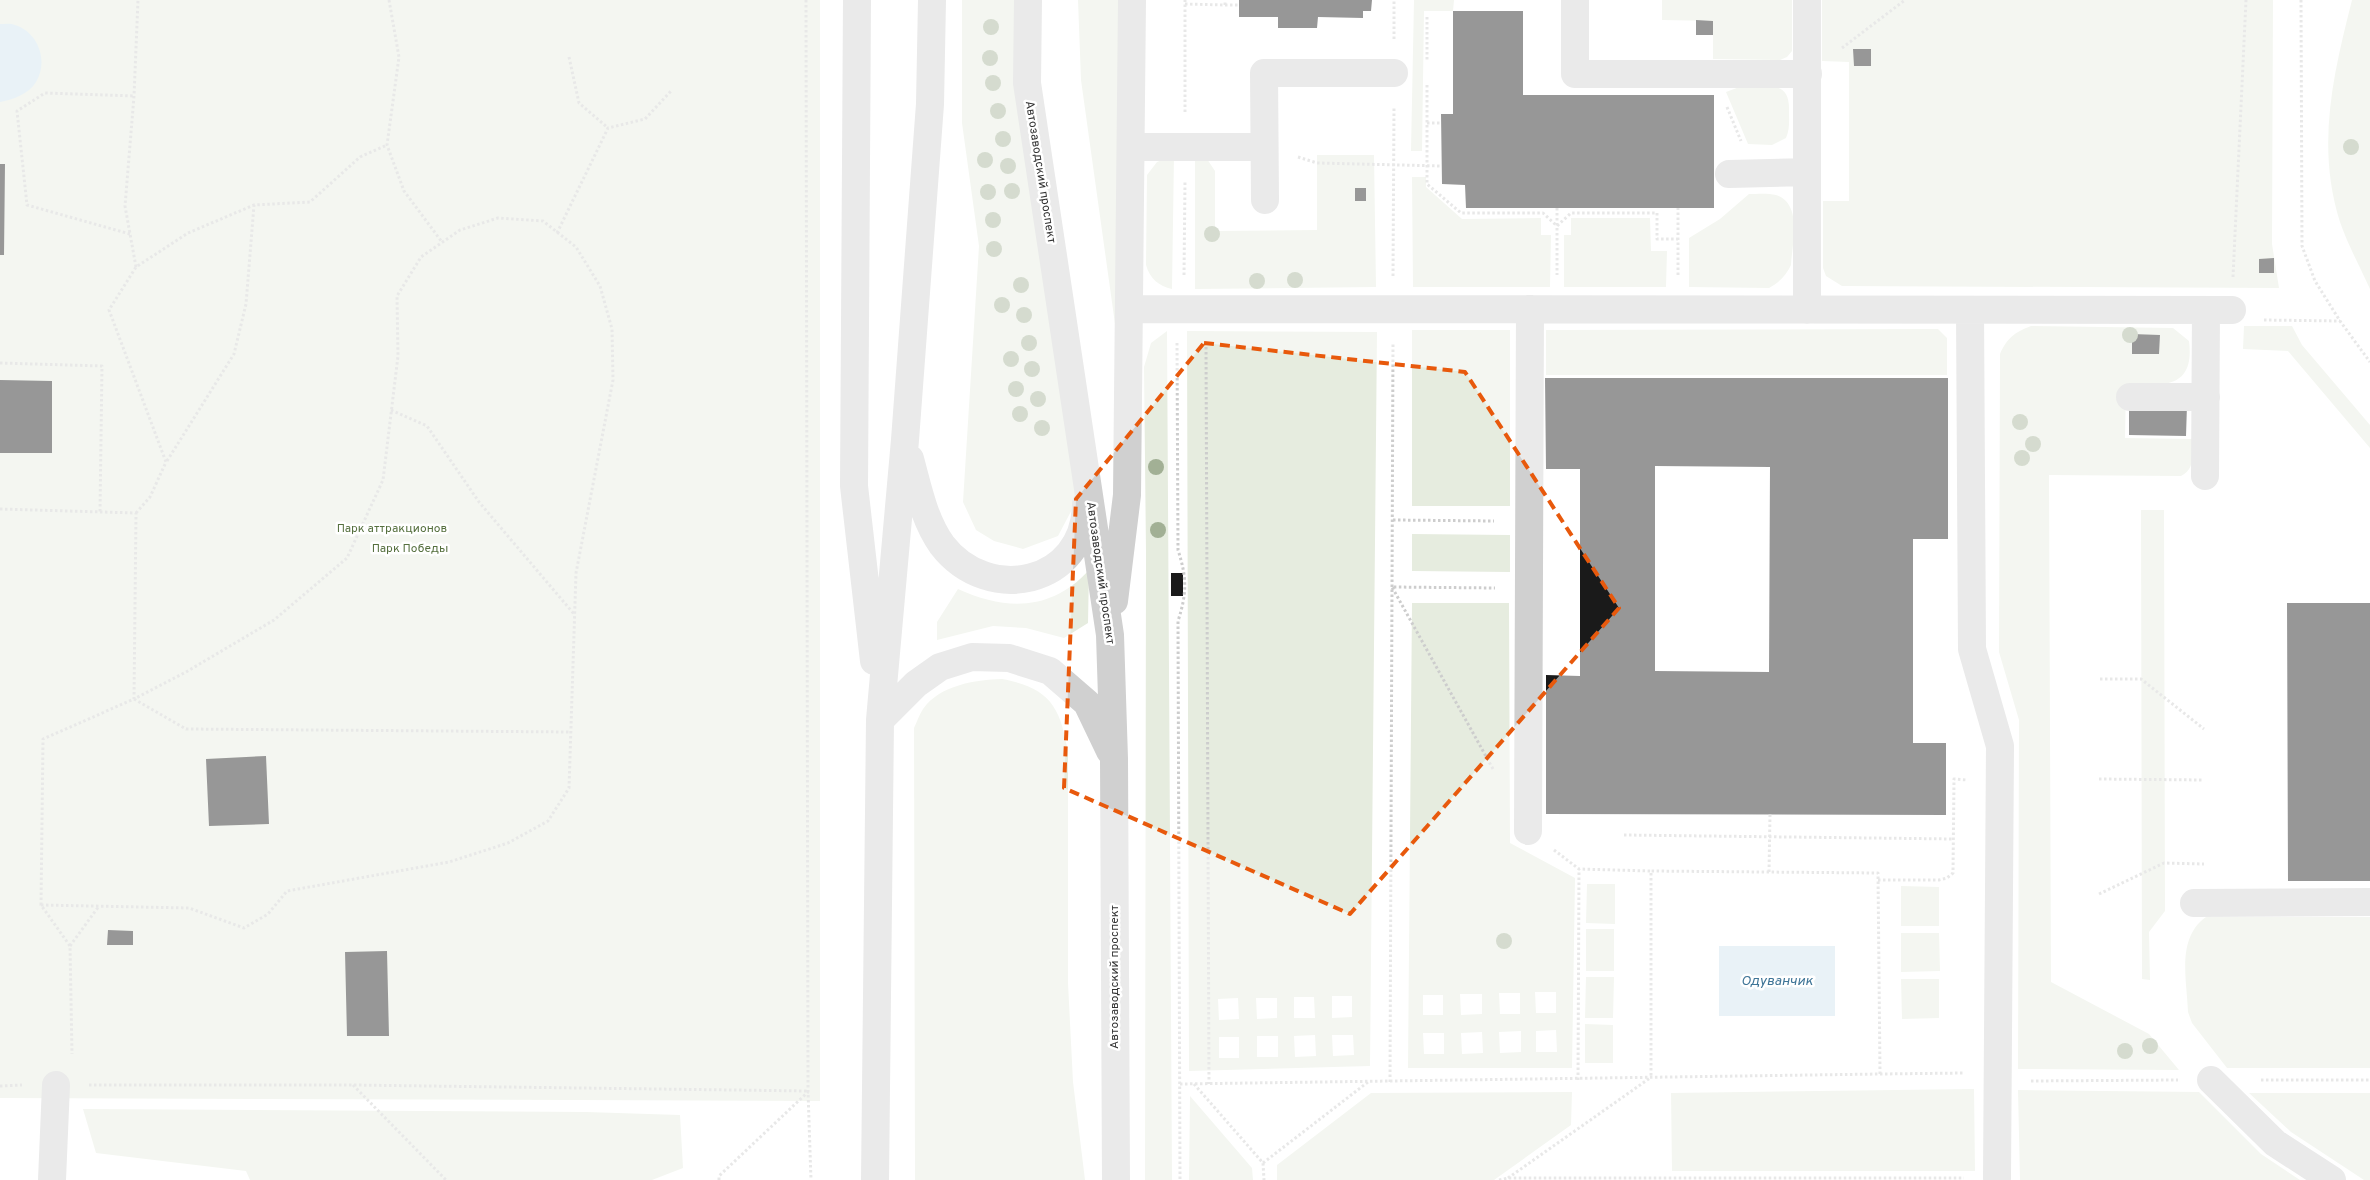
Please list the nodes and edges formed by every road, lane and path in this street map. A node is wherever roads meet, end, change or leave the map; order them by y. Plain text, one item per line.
1 (138, 0) edge
2 (389, 0) edge
3 (806, 0) edge
4 (857, 0) edge
5 (932, 0) edge
6 (1028, 0) edge
7 (1132, 0) edge
8 (1225, 0) edge
9 (1394, 0) edge
10 (1575, 0) edge
11 (1807, 0) edge
12 (1905, 0) edge
13 (2246, 0) edge
14 (2301, 0) edge
15 (1185, 2) edge
16 (1225, 5) junction
17 (1239, 5) dead end
18 (569, 57) dead end
19 (1394, 73) junction
20 (1808, 74) junction
21 (671, 91) dead end
22 (134, 96) junction
23 (1427, 106) dead end
24 (1427, 123) junction
25 (1441, 123) dead end
26 (608, 128) junction
27 (387, 145) junction
28 (1131, 147) junction
29 (1185, 147) junction
30 (1264, 147) junction
31 (1394, 166) junction
32 (1427, 166) junction
33 (1442, 166) dead end
34 (1807, 172) junction
35 (1730, 174) dead end
36 (1265, 200) dead end
37 (254, 205) junction
38 (1557, 208) dead end
39 (1678, 208) dead end
40 (1557, 226) junction
41 (557, 233) junction
42 (130, 234) junction
43 (1678, 239) junction
44 (442, 242) junction
45 (136, 267) junction
46 (1130, 309) junction
47 (1393, 309) junction
48 (1193, 310) junction
49 (1530, 310) junction
50 (1558, 310) junction
51 (1678, 310) junction
52 (1807, 310) junction
53 (1970, 310) junction
54 (2219, 310) junction
55 (2340, 321) junction
56 (2370, 362) edge
57 (0, 363) edge
58 (2130, 397) dead end
59 (2206, 397) junction
60 (391, 410) junction
61 (905, 440) junction
62 (166, 462) junction
63 (2205, 476) dead end
64 (1087, 478) junction
65 (0, 509) edge
66 (100, 512) junction
67 (136, 513) junction
68 (1393, 520) junction
69 (1529, 521) junction
70 (1392, 587) junction
71 (1528, 588) junction
72 (575, 614) junction
73 (1110, 635) junction
74 (2100, 679) dead end
75 (134, 699) junction
76 (880, 720) junction
77 (2204, 729) dead end
78 (571, 732) junction
79 (1114, 759) junction
80 (1494, 770) dead end
81 (2099, 779) dead end
82 (1967, 780) dead end
83 (2204, 780) dead end
84 (1770, 814) dead end
85 (1528, 831) joint
86 (1624, 835) dead end
87 (1770, 837) junction
88 (1954, 839) junction
89 (2204, 864) dead end
90 (1579, 869) junction
91 (1651, 871) junction
92 (1769, 872) junction
93 (1878, 880) junction
94 (2099, 894) dead end
95 (2194, 902) dead end
96 (2370, 902) edge
97 (41, 905) junction
98 (98, 906) junction
99 (70, 946) junction
100 (1998, 1073) junction
101 (1880, 1074) junction
102 (1651, 1077) junction
103 (1578, 1080) junction
104 (2211, 1080) dead end
105 (1369, 1082) junction
106 (1390, 1082) junction
107 (1180, 1084) junction
108 (1193, 1084) junction
109 (1209, 1084) junction
110 (65, 1085) junction
111 (353, 1085) junction
112 (0, 1086) edge
113 (808, 1091) junction
114 (1263, 1163) junction
115 (1997, 1178) joint
116 (1507, 1179) edge
117 (52, 1180) edge
118 (446, 1180) edge
119 (719, 1180) edge
120 (811, 1180) edge
121 (875, 1180) edge
122 (1116, 1180) edge
123 (1180, 1180) edge
124 (1264, 1180) edge
125 (1498, 1180) edge
126 (2332, 1180) edge

1 - 22 path
2 - 27 path
3 - 113 path
4 - 76 street
5 - 61 street
6 - 64 street, Автозаводский проспект
7 - 28 street
8 - 16 path
9 - 19 path
10 - 20 street
11 - 20 street
12 - 20 path
13 - 54 path
14 - 55 path
15 - 16 path
15 - 29 path
16 - 17 path
18 - 26 path
19 - 30 street
19 - 31 path
20 - 34 street
21 - 26 path
22 - 42 path
22 - 42 path
23 - 24 path
24 - 25 path
24 - 32 path
26 - 41 path
27 - 37 path
27 - 44 path
28 - 29 street
28 - 46 street
29 - 30 street
29 - 48 path
30 - 31 path
30 - 36 street
31 - 32 path
31 - 47 path
32 - 33 path
32 - 40 path
34 - 35 street
34 - 52 street
37 - 45 path
37 - 62 path
38 - 40 path
39 - 43 path
40 - 43 path
40 - 50 path
41 - 44 path
41 - 72 path
42 - 45 path
43 - 51 path
44 - 60 path
45 - 62 path
46 - 48 street
46 - 73 street
47 - 48 street
47 - 49 street
47 - 68 path
48 - 107 path
48 - 109 path
49 - 50 street
49 - 69 street
50 - 51 street
51 - 52 street
52 - 53 street
53 - 54 street
53 - 100 street
54 - 55 path
54 - 59 street
55 - 56 path
57 - 66 path
58 - 59 street
59 - 63 street
60 - 72 path
60 - 75 path
61 - 64 street
61 - 76 street
62 - 67 path
64 - 73 street, Автозаводский проспект
65 - 66 path
66 - 67 path
67 - 75 path
68 - 69 path
68 - 70 path
69 - 71 street
70 - 71 path
70 - 80 path
70 - 106 path
71 - 85 street
72 - 78 path
73 - 79 street, Автозаводский проспект
74 - 77 path
75 - 78 path
75 - 97 path
76 - 79 street
76 - 121 street
78 - 98 path
79 - 122 street, Автозаводский проспект
81 - 83 path
82 - 88 path
84 - 87 path
85 - 90 path
86 - 87 path
87 - 88 path
87 - 92 path
88 - 93 path
89 - 94 path
90 - 91 path
90 - 103 path
91 - 92 path
91 - 102 path
92 - 93 path
93 - 101 path
95 - 96 street
97 - 98 path
97 - 99 path
98 - 99 path
99 - 110 path
100 - 101 path
100 - 115 street
101 - 102 path
102 - 103 path
102 - 116 path
103 - 106 path
104 - 126 street
105 - 106 path
105 - 109 path
105 - 114 path
107 - 108 path
107 - 123 path
108 - 109 path
108 - 114 path
110 - 111 path
110 - 112 path
110 - 117 street
111 - 113 path
111 - 118 path
113 - 119 path
113 - 120 path
114 - 124 path
115 - 116 path
116 - 125 path

